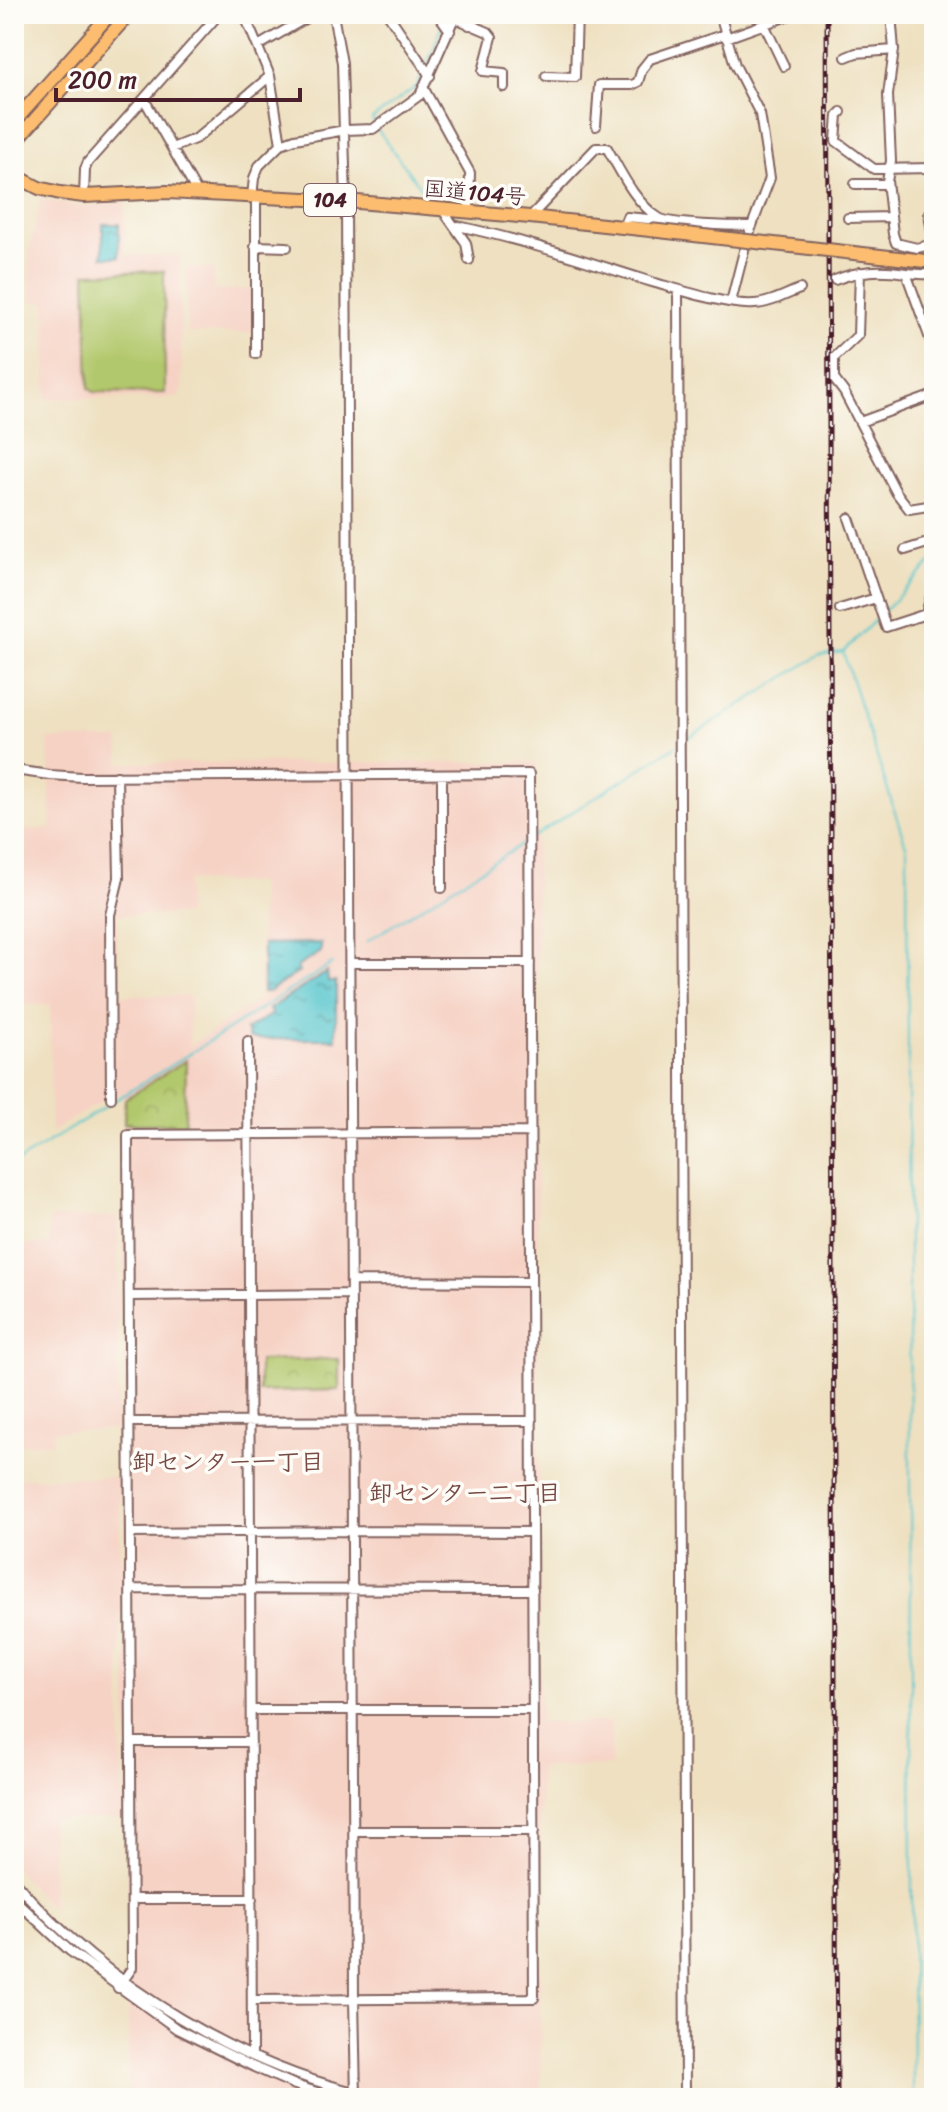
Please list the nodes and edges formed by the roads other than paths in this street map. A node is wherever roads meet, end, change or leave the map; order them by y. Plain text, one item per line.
1 (22, 14) edge
2 (110, 14) edge
3 (129, 14) edge
4 (219, 14) edge
5 (244, 14) edge
6 (313, 14) edge
7 (333, 14) edge
8 (388, 14) edge
9 (438, 14) edge
10 (476, 14) edge
11 (577, 14) edge
12 (720, 14) edge
13 (793, 14) edge
14 (891, 14) edge
15 (456, 16) edge
16 (14, 23) edge
17 (764, 24) junction
18 (469, 25) junction
19 (450, 31) junction
20 (725, 36) junction
21 (258, 46) junction
22 (894, 50) junction
23 (846, 57) dead end
24 (784, 66) dead end
25 (270, 76) junction
26 (430, 76) junction
27 (546, 76) dead end
28 (504, 87) dead end
29 (424, 89) junction
30 (144, 99) junction
31 (841, 112) dead end
32 (14, 122) edge
33 (596, 126) dead end
34 (345, 130) junction
35 (14, 143) edge
36 (281, 144) junction
37 (172, 148) junction
38 (934, 168) edge
39 (889, 170) junction
40 (17, 181) edge
41 (855, 184) dead end
42 (887, 184) junction
43 (198, 194) junction
44 (84, 196) junction
45 (254, 197) junction
46 (346, 201) junction
47 (441, 209) junction
48 (469, 212) junction
49 (494, 214) junction
50 (929, 214) dead end
51 (530, 217) junction
52 (891, 217) junction
53 (848, 218) dead end
54 (660, 220) junction
55 (623, 227) junction
56 (456, 228) junction
57 (492, 233) junction
58 (934, 244) edge
59 (255, 246) junction
60 (287, 247) dead end
61 (744, 251) dead end
62 (469, 260) dead end
63 (934, 262) edge
64 (860, 272) junction
65 (906, 273) junction
66 (934, 275) edge
67 (835, 280) dead end
68 (800, 289) dead end
69 (678, 290) junction
70 (731, 302) junction
71 (933, 346) edge
72 (256, 354) dead end
73 (934, 395) edge
74 (860, 422) junction
75 (934, 505) edge
76 (849, 518) dead end
77 (934, 541) edge
78 (905, 550) dead end
79 (934, 584) edge
80 (876, 598) junction
81 (840, 609) dead end
82 (14, 770) edge
83 (348, 775) junction
84 (442, 775) junction
85 (117, 776) junction
86 (442, 888) dead end
87 (350, 963) junction
88 (530, 963) junction
89 (248, 1041) dead end
90 (111, 1098) dead end
91 (530, 1132) junction
92 (247, 1133) junction
93 (350, 1133) junction
94 (351, 1281) junction
95 (531, 1282) junction
96 (249, 1294) junction
97 (351, 1294) junction
98 (129, 1296) junction
99 (249, 1421) junction
100 (351, 1421) junction
101 (532, 1421) junction
102 (130, 1422) junction
103 (352, 1531) junction
104 (250, 1532) junction
105 (532, 1532) junction
106 (130, 1533) junction
107 (131, 1589) junction
108 (353, 1589) junction
109 (250, 1590) junction
110 (533, 1590) junction
111 (353, 1709) junction
112 (251, 1710) junction
113 (533, 1710) junction
114 (132, 1742) junction
115 (251, 1742) junction
116 (354, 1831) junction
117 (534, 1831) junction
118 (14, 1881) edge
119 (14, 1899) edge
120 (132, 1899) junction
121 (252, 1899) junction
122 (121, 1984) junction
123 (354, 1999) junction
124 (253, 2000) junction
125 (252, 2055) junction
126 (356, 2096) edge
127 (335, 2098) edge
128 (380, 2098) edge
129 (685, 2098) edge

1 - 16 street
2 - 32 highway
3 - 35 highway
4 - 30 street
5 - 21 street
6 - 21 street
7 - 34 street
8 - 26 street
9 - 19 street
10 - 18 street
11 - 27 street
12 - 20 street
13 - 17 street
14 - 22 street
15 - 18 street
15 - 19 street
17 - 20 street
17 - 24 street
18 - 28 street
19 - 26 street
20 - 33 street
20 - 54 street
21 - 25 street
22 - 23 street
22 - 39 street
25 - 36 street
25 - 37 street
26 - 29 street
29 - 34 street
29 - 48 street
30 - 37 street
30 - 44 street
31 - 39 street
34 - 36 street
34 - 46 street
36 - 45 street
37 - 43 street
38 - 39 street
39 - 42 street
40 - 44 highway, 国道104号 / 104
41 - 42 street
42 - 52 street
43 - 44 highway, 国道104号 / 104
43 - 45 highway, 国道104号 / 104
45 - 46 highway, 国道104号 / 104
45 - 59 street
46 - 47 highway, 国道104号 / 104
46 - 83 street
47 - 48 highway, 国道104号 / 104
47 - 56 street
48 - 49 highway, 国道104号 / 104
49 - 51 highway, 国道104号 / 104
49 - 57 street
50 - 58 street
51 - 54 street
51 - 55 highway, 国道104号 / 104
52 - 53 street
52 - 58 street
54 - 55 street
55 - 63 highway, 国道104号 / 104, bridge
56 - 57 street
56 - 62 street
57 - 69 street
59 - 60 street
59 - 72 street
61 - 70 street
64 - 65 street
64 - 67 street
64 - 74 street
65 - 66 street
65 - 71 street
68 - 70 street
69 - 70 street
69 - 129 street
73 - 74 street
74 - 75 street
76 - 80 street
77 - 78 street
79 - 80 street
80 - 81 street
82 - 85 street
83 - 84 street
83 - 85 street
83 - 87 street
84 - 86 street
84 - 88 street
85 - 90 street
87 - 88 street
87 - 93 street
88 - 91 street
89 - 92 street
91 - 93 street
91 - 95 street
92 - 93 street
92 - 96 street
92 - 98 street
93 - 94 street
94 - 95 street
94 - 97 street
95 - 101 street
96 - 97 street
96 - 98 street
96 - 99 street
97 - 100 street
98 - 102 street
99 - 100 street
99 - 102 street
99 - 104 street
100 - 101 street
100 - 103 street
101 - 105 street
102 - 106 street
103 - 104 street
103 - 105 street
103 - 108 street
104 - 106 street
104 - 109 street
105 - 110 street
106 - 107 street
107 - 109 street
107 - 114 street
108 - 109 street
108 - 110 street
108 - 111 street
109 - 112 street
110 - 113 street
111 - 112 street
111 - 113 street
111 - 116 street
112 - 115 street
113 - 117 street
114 - 115 street
114 - 120 street
115 - 121 street
116 - 117 street
116 - 123 street
117 - 123 street
118 - 122 street
119 - 122 street
120 - 121 street
120 - 122 street
121 - 124 street
122 - 125 street
122 - 127 street
123 - 124 street
123 - 126 street
124 - 125 street
125 - 126 street
126 - 128 street

